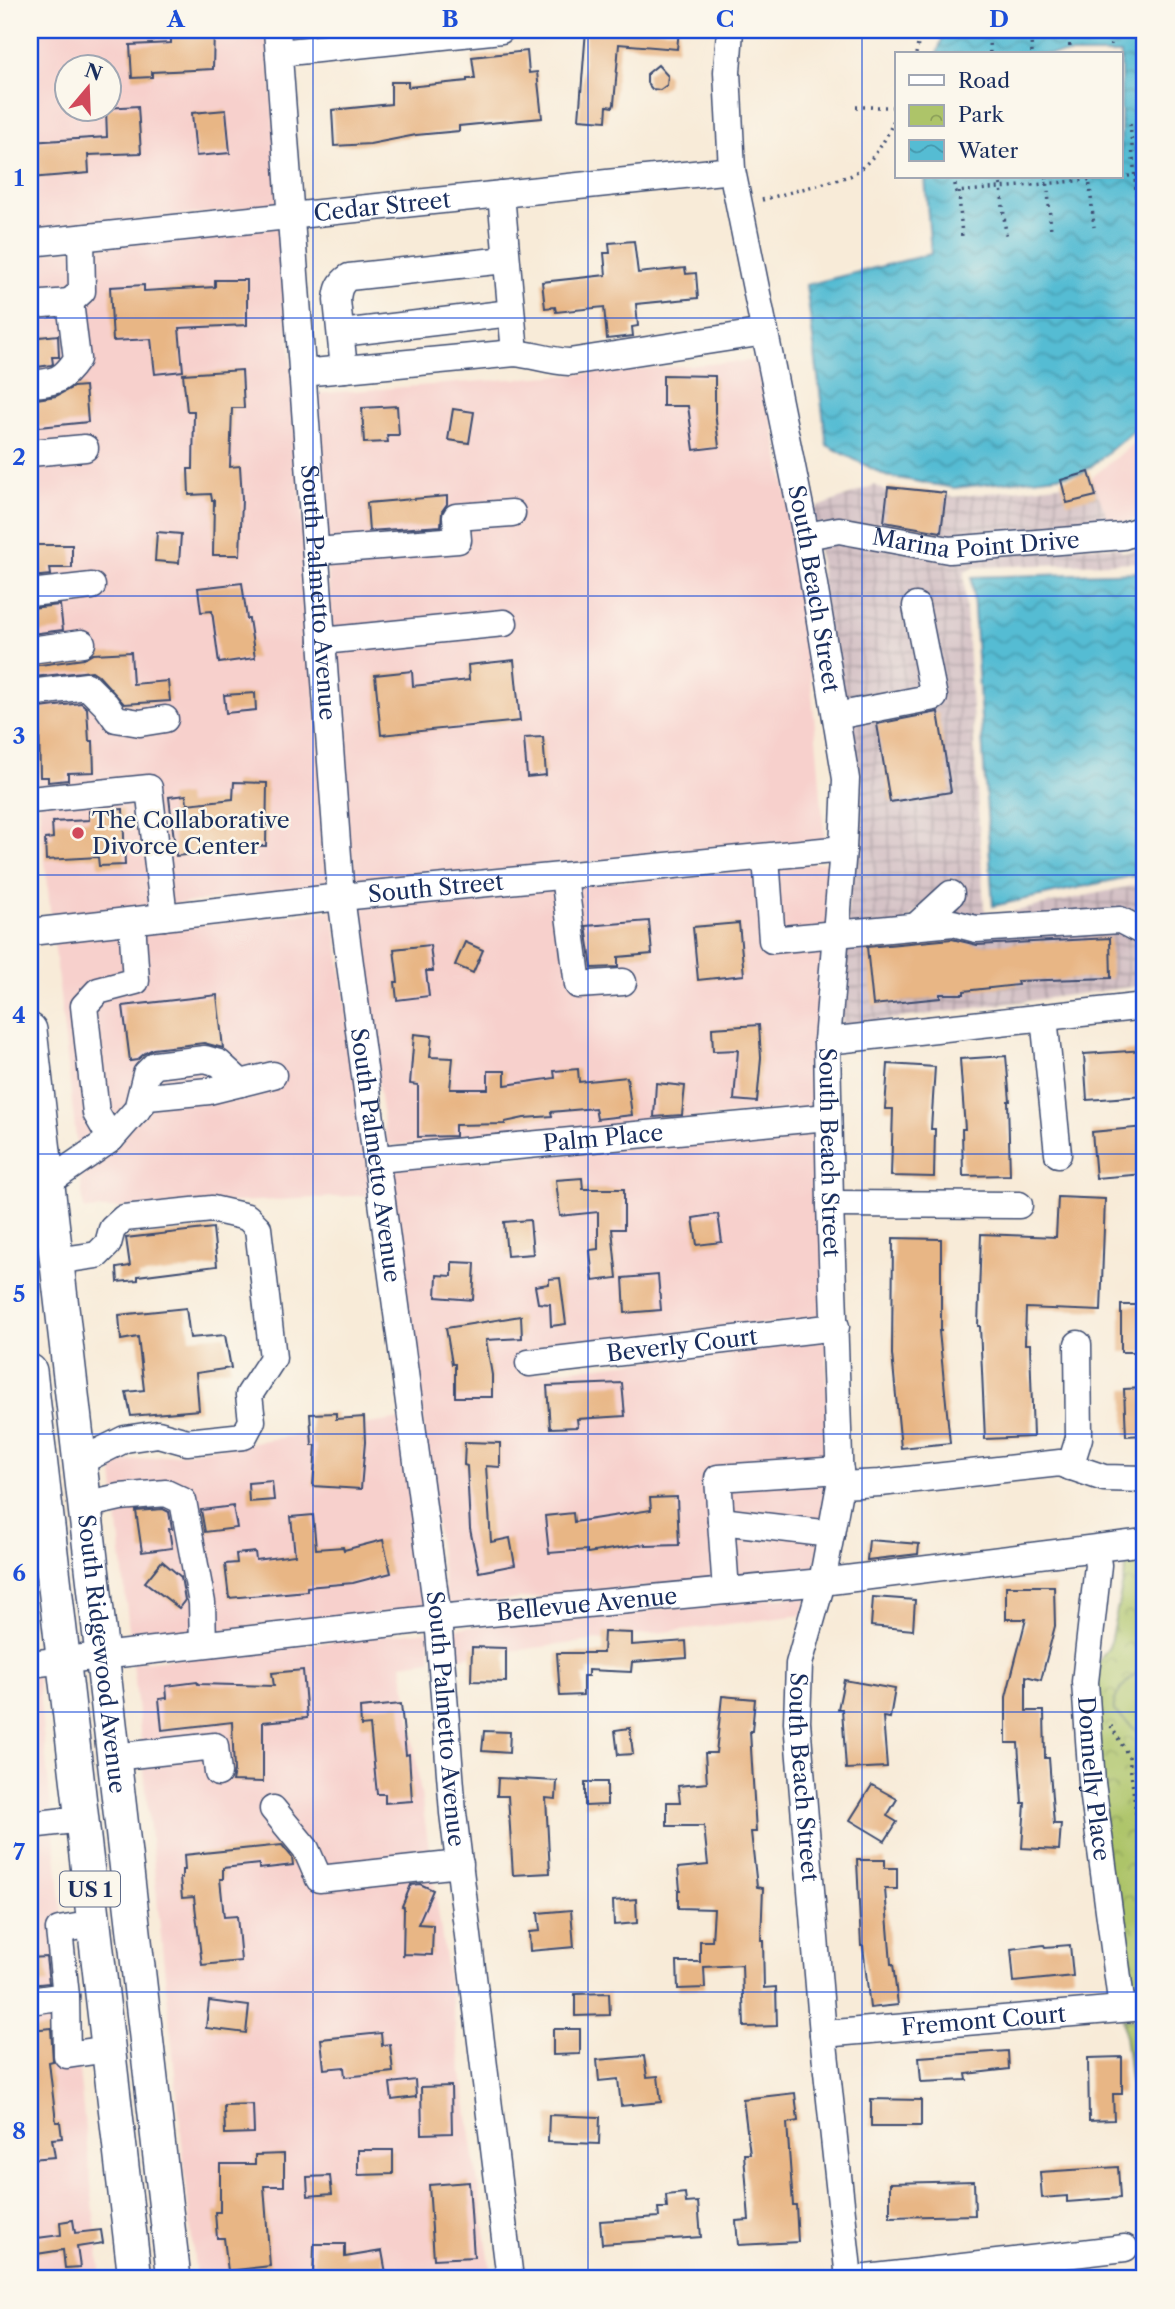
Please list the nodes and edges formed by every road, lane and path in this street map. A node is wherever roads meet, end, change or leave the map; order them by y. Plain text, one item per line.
1 (500, 30) edge
2 (730, 30) edge
3 (921, 30) edge
4 (988, 30) edge
5 (1030, 30) edge
6 (1069, 30) edge
7 (1110, 30) edge
8 (278, 41) edge
9 (1111, 46) dead end
10 (1070, 50) dead end
11 (916, 52) edge
12 (990, 52) edge
13 (1032, 52) edge
14 (856, 107) dead end
15 (895, 109) edge
16 (895, 115) edge
17 (1130, 124) dead end
18 (732, 170) junction
19 (1145, 174) edge
20 (1135, 175) junction
21 (1122, 177) edge
22 (954, 178) edge
23 (1000, 178) edge
24 (1046, 178) edge
25 (1089, 178) edge
26 (1047, 184) junction
27 (1001, 188) junction
28 (959, 192) junction
29 (501, 194) junction
30 (762, 200) dead end
31 (291, 215) junction
32 (1139, 222) dead end
33 (1094, 227) dead end
34 (1051, 231) dead end
35 (1006, 235) dead end
36 (81, 237) junction
37 (962, 238) dead end
38 (30, 243) edge
39 (505, 260) junction
40 (70, 302) junction
41 (30, 304) edge
42 (511, 313) junction
43 (765, 332) junction
44 (341, 333) junction
45 (515, 353) junction
46 (344, 369) junction
47 (302, 373) junction
48 (30, 384) edge
49 (85, 448) dead end
50 (30, 453) edge
51 (512, 513) dead end
52 (1145, 528) edge
53 (806, 536) junction
54 (316, 551) junction
55 (92, 586) dead end
56 (30, 593) edge
57 (916, 606) dead end
58 (504, 623) dead end
59 (322, 641) junction
60 (82, 643) dead end
61 (30, 650) edge
62 (30, 693) edge
63 (836, 716) junction
64 (165, 719) dead end
65 (30, 800) edge
66 (843, 849) junction
67 (765, 857) junction
68 (564, 876) junction
69 (951, 894) dead end
70 (341, 897) junction
71 (164, 917) junction
72 (132, 921) junction
73 (915, 927) junction
74 (30, 932) edge
75 (1145, 933) edge
76 (836, 935) junction
77 (622, 982) dead end
78 (1145, 1006) edge
79 (1044, 1017) junction
80 (30, 1030) edge
81 (827, 1041) junction
82 (272, 1075) dead end
83 (828, 1117) junction
84 (111, 1139) junction
85 (1058, 1154) dead end
86 (378, 1159) junction
87 (47, 1183) junction
88 (830, 1204) junction
89 (1019, 1205) dead end
90 (56, 1261) junction
91 (836, 1327) junction
92 (1078, 1344) dead end
93 (529, 1363) dead end
94 (30, 1371) edge
95 (79, 1462) junction
96 (1070, 1467) junction
97 (840, 1477) junction
98 (1145, 1479) edge
99 (84, 1505) junction
100 (721, 1521) junction
101 (831, 1534) junction
102 (1145, 1542) edge
103 (1096, 1549) junction
104 (822, 1582) junction
105 (726, 1591) junction
106 (438, 1618) junction
107 (203, 1644) junction
108 (102, 1655) junction
109 (63, 1660) junction
110 (30, 1664) edge
111 (1108, 1721) dead end
112 (113, 1757) junction
113 (218, 1773) dead end
114 (273, 1810) dead end
115 (82, 1819) junction
116 (30, 1825) edge
117 (460, 1864) junction
118 (1145, 1884) edge
119 (94, 1924) junction
120 (99, 1970) junction
121 (65, 1986) junction
122 (30, 2000) edge
123 (1134, 2007) edge
124 (822, 2034) junction
125 (108, 2049) junction
126 (1125, 2248) dead end
127 (1059, 2268) edge
128 (1003, 2271) edge
129 (135, 2278) edge
130 (174, 2279) edge
131 (510, 2279) edge
132 (849, 2279) edge
133 (858, 2279) edge

1 - 8 street
2 - 18 street, South Beach Street
3 - 11 path
4 - 12 path
5 - 13 path
6 - 10 path
7 - 9 path
8 - 31 street, South Palmetto Avenue
14 - 15 path
16 - 30 path
17 - 20 path
18 - 29 street, Cedar Street
18 - 43 street, South Beach Street
19 - 20 path
20 - 21 path
20 - 32 path
22 - 28 path
23 - 27 path
24 - 26 path
25 - 26 path
25 - 33 path
26 - 27 path
26 - 34 path
27 - 28 path
27 - 35 path
28 - 37 path
29 - 31 street, Cedar Street
29 - 39 street
31 - 36 street, Cedar Street
31 - 47 street, South Palmetto Avenue
36 - 38 street, Cedar Street
36 - 40 street
39 - 42 street
39 - 44 street
40 - 41 street
40 - 48 street
42 - 44 street
42 - 45 street
43 - 45 street
43 - 53 street, South Beach Street
44 - 46 street
45 - 46 street
46 - 47 street
47 - 54 street, South Palmetto Avenue
49 - 50 street
51 - 54 street
52 - 53 street, Marina Point Drive
53 - 63 street, South Beach Street
54 - 59 street, South Palmetto Avenue
55 - 56 street
57 - 63 street
58 - 59 street
59 - 70 street, South Palmetto Avenue
60 - 61 street
62 - 64 street
63 - 66 street, South Beach Street
65 - 71 street
66 - 67 street, South Street
66 - 76 street, South Beach Street
67 - 68 street, South Street
67 - 76 street
68 - 70 street, South Street
68 - 77 street
69 - 73 street
70 - 71 street, South Street
70 - 86 street, South Palmetto Avenue
71 - 72 street, South Street
72 - 74 street, South Street
72 - 84 street
73 - 75 street
73 - 76 street
76 - 81 street, South Beach Street
78 - 79 street
79 - 81 street
79 - 85 street
80 - 87 main road, South Ridgewood Avenue / US 1
81 - 83 street, South Beach Street
82 - 84 street
83 - 86 street, Palm Place
83 - 88 street, South Beach Street
84 - 87 street
86 - 106 street, South Palmetto Avenue
87 - 90 main road, South Ridgewood Avenue / US 1
88 - 89 street
88 - 91 street, South Beach Street
90 - 95 main road, South Ridgewood Avenue / US 1
90 - 95 street
91 - 93 street, Beverly Court
91 - 97 street, South Beach Street
92 - 96 street
94 - 109 main road, South Ridgewood Avenue / US 1
95 - 99 main road, South Ridgewood Avenue / US 1
96 - 97 street
96 - 98 street
97 - 100 street
97 - 101 street, South Beach Street
99 - 107 street
99 - 108 main road, South Ridgewood Avenue / US 1
100 - 101 street
100 - 105 street
101 - 104 street, South Beach Street
102 - 103 street, Bellevue Avenue
103 - 104 street, Bellevue Avenue
103 - 123 street, Donnelly Place
104 - 105 street, Bellevue Avenue
104 - 124 street, South Beach Street
105 - 106 street, Bellevue Avenue
106 - 107 street, Bellevue Avenue
106 - 117 street, South Palmetto Avenue
107 - 108 street, Bellevue Avenue
108 - 109 street, Bellevue Avenue
108 - 112 main road, South Ridgewood Avenue / US 1
109 - 110 street, Bellevue Avenue
109 - 115 main road, South Ridgewood Avenue / US 1
111 - 118 path
112 - 113 street
112 - 130 main road, South Ridgewood Avenue / US 1
114 - 117 street
115 - 116 street
115 - 119 main road, South Ridgewood Avenue / US 1
117 - 131 street, South Palmetto Avenue
119 - 120 main road, South Ridgewood Avenue / US 1
119 - 121 street
120 - 121 street
120 - 125 main road, South Ridgewood Avenue / US 1
121 - 122 street
121 - 125 street
123 - 124 street, Fremont Court
124 - 132 street, South Beach Street
125 - 129 main road, South Ridgewood Avenue / US 1
126 - 127 street
127 - 128 street
128 - 133 street

